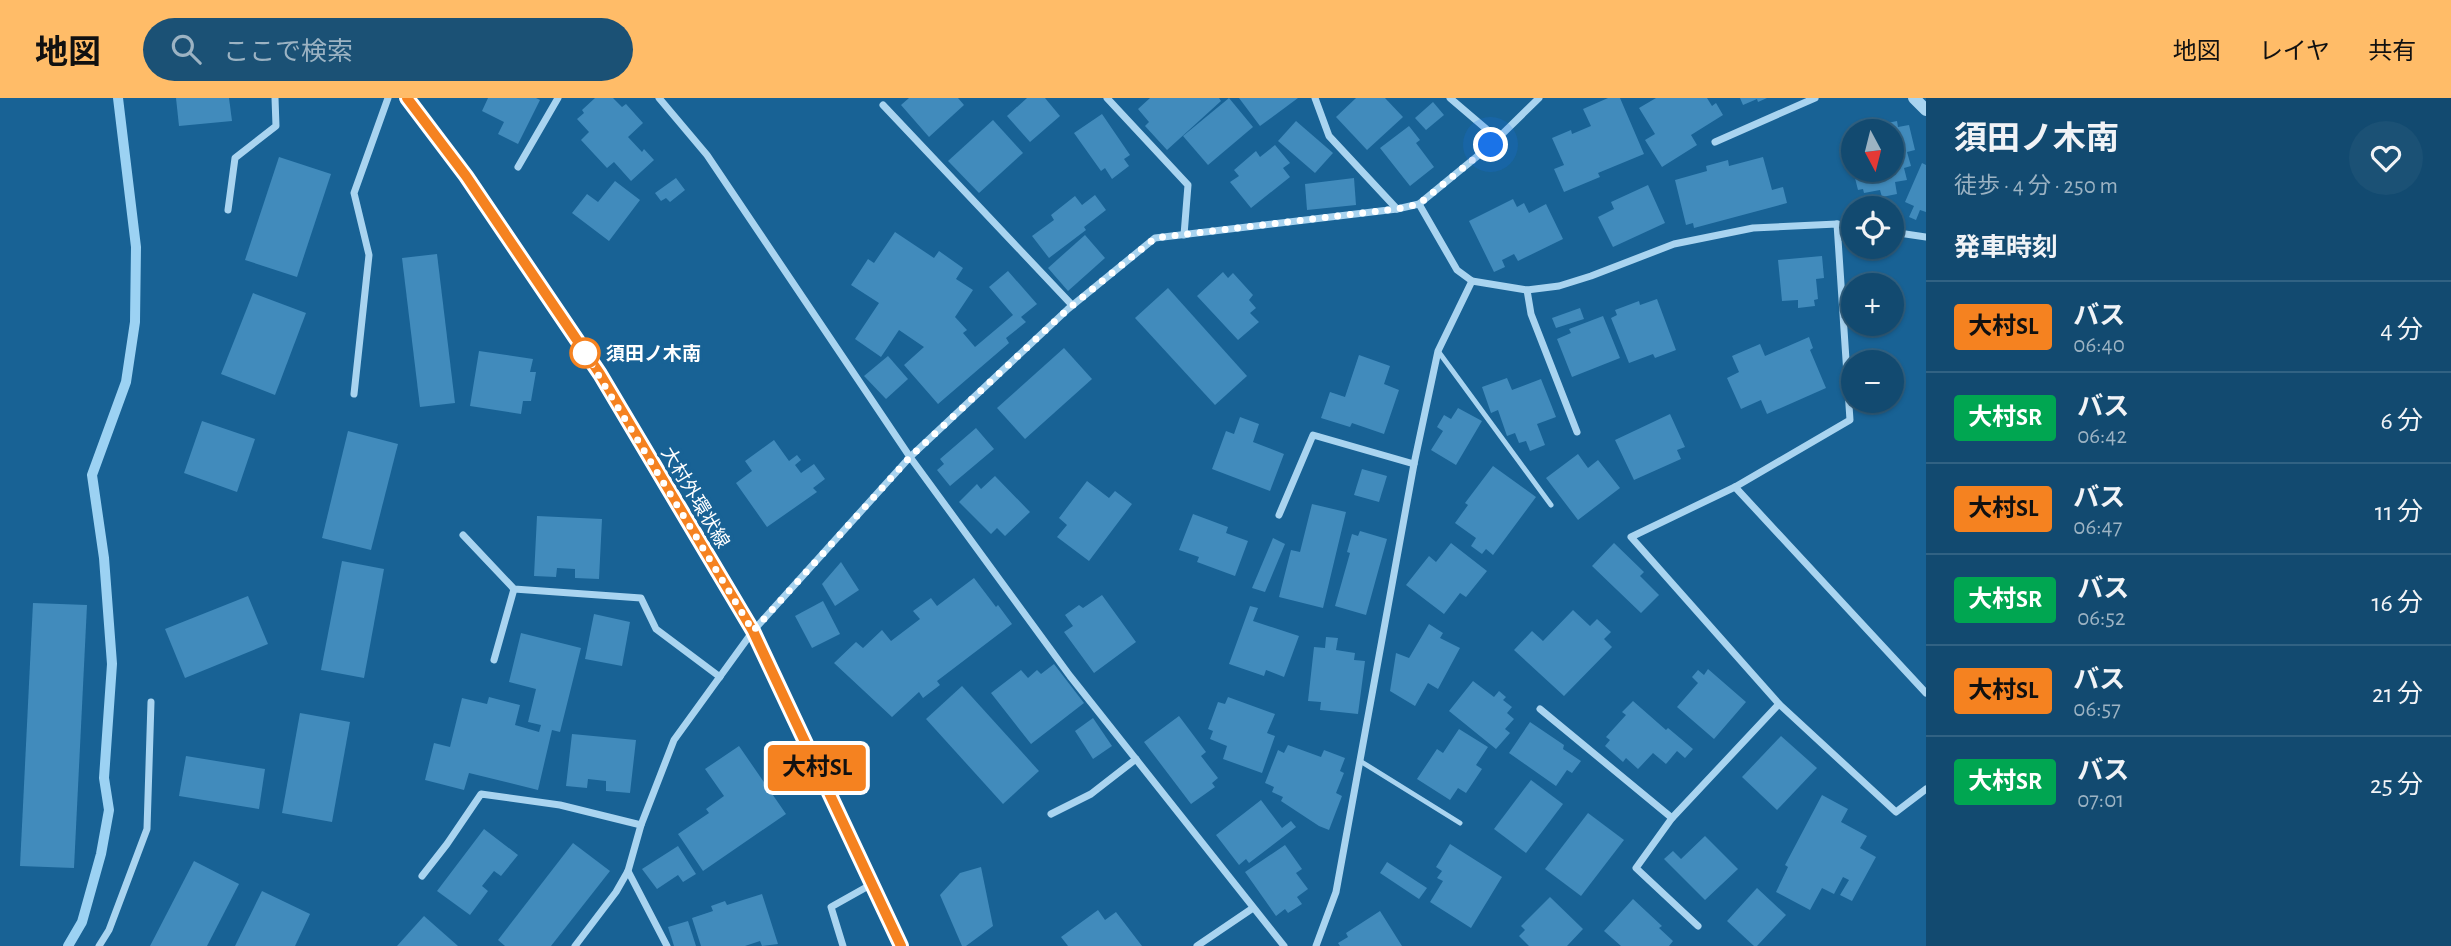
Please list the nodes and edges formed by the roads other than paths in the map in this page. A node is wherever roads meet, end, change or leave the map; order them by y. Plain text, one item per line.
1 (275, 98) edge
2 (388, 98) edge
3 (407, 98) edge
4 (558, 98) edge
5 (659, 98) edge
6 (1107, 98) edge
7 (1315, 98) edge
8 (1450, 98) edge
9 (1539, 98) edge
10 (1815, 98) edge
11 (1914, 98) edge
12 (883, 105) dead end
13 (1926, 110) edge
14 (1498, 139) junction
15 (1715, 142) dead end
16 (518, 167) dead end
17 (1419, 204) junction
18 (1397, 209) junction
19 (228, 210) dead end
20 (1837, 224) junction
21 (1841, 224) edge
22 (1904, 234) edge
23 (1184, 235) junction
24 (1926, 237) edge
25 (1472, 281) junction
26 (1527, 290) junction
27 (1072, 305) junction
28 (1438, 352) junction
29 (354, 394) dead end
30 (1577, 432) dead end
31 (910, 457) junction
32 (1414, 464) junction
33 (1735, 487) junction
34 (1550, 505) dead end
35 (1279, 515) dead end
36 (463, 534) dead end
37 (514, 589) junction
38 (753, 631) junction
39 (494, 660) dead end
40 (720, 677) junction
41 (1926, 693) edge
42 (151, 702) dead end
43 (1779, 704) junction
44 (1539, 709) dead end
45 (1136, 759) junction
46 (1360, 761) junction
47 (1926, 789) edge
48 (1051, 814) dead end
49 (1672, 818) junction
50 (1460, 823) dead end
51 (640, 825) junction
52 (628, 871) junction
53 (422, 876) dead end
54 (872, 884) junction
55 (1253, 908) junction
56 (1698, 926) dead end
57 (99, 946) edge
58 (575, 946) edge
59 (667, 946) edge
60 (843, 946) edge
61 (901, 946) edge
62 (1196, 946) edge
63 (1284, 946) edge
64 (1316, 946) edge

1 - 19 street
2 - 29 street
3 - 38 main road, 大村外環状線
4 - 16 street
5 - 31 street
6 - 23 street
7 - 18 street
8 - 14 street
9 - 14 street
10 - 15 street
11 - 13 street
12 - 27 street
14 - 17 street
17 - 18 street
17 - 25 street
18 - 23 street
20 - 21 street
20 - 26 street
20 - 33 street
22 - 24 street
23 - 27 street
25 - 26 street
25 - 28 street
26 - 30 street
27 - 31 street
28 - 32 street
28 - 34 lane
31 - 38 street
31 - 45 street
32 - 35 street
32 - 46 street
33 - 41 street
33 - 43 street
36 - 37 street
37 - 39 street
37 - 40 street
38 - 40 street
38 - 54 main road, 大村外環状線
40 - 51 street
42 - 57 street
43 - 47 street
43 - 49 street
44 - 49 street
45 - 48 street
45 - 55 street
46 - 50 lane
46 - 64 street
49 - 56 street
51 - 52 street
51 - 53 street
52 - 58 street
52 - 59 street
54 - 60 street
54 - 61 main road, 大村外環状線
55 - 62 street
55 - 63 street

